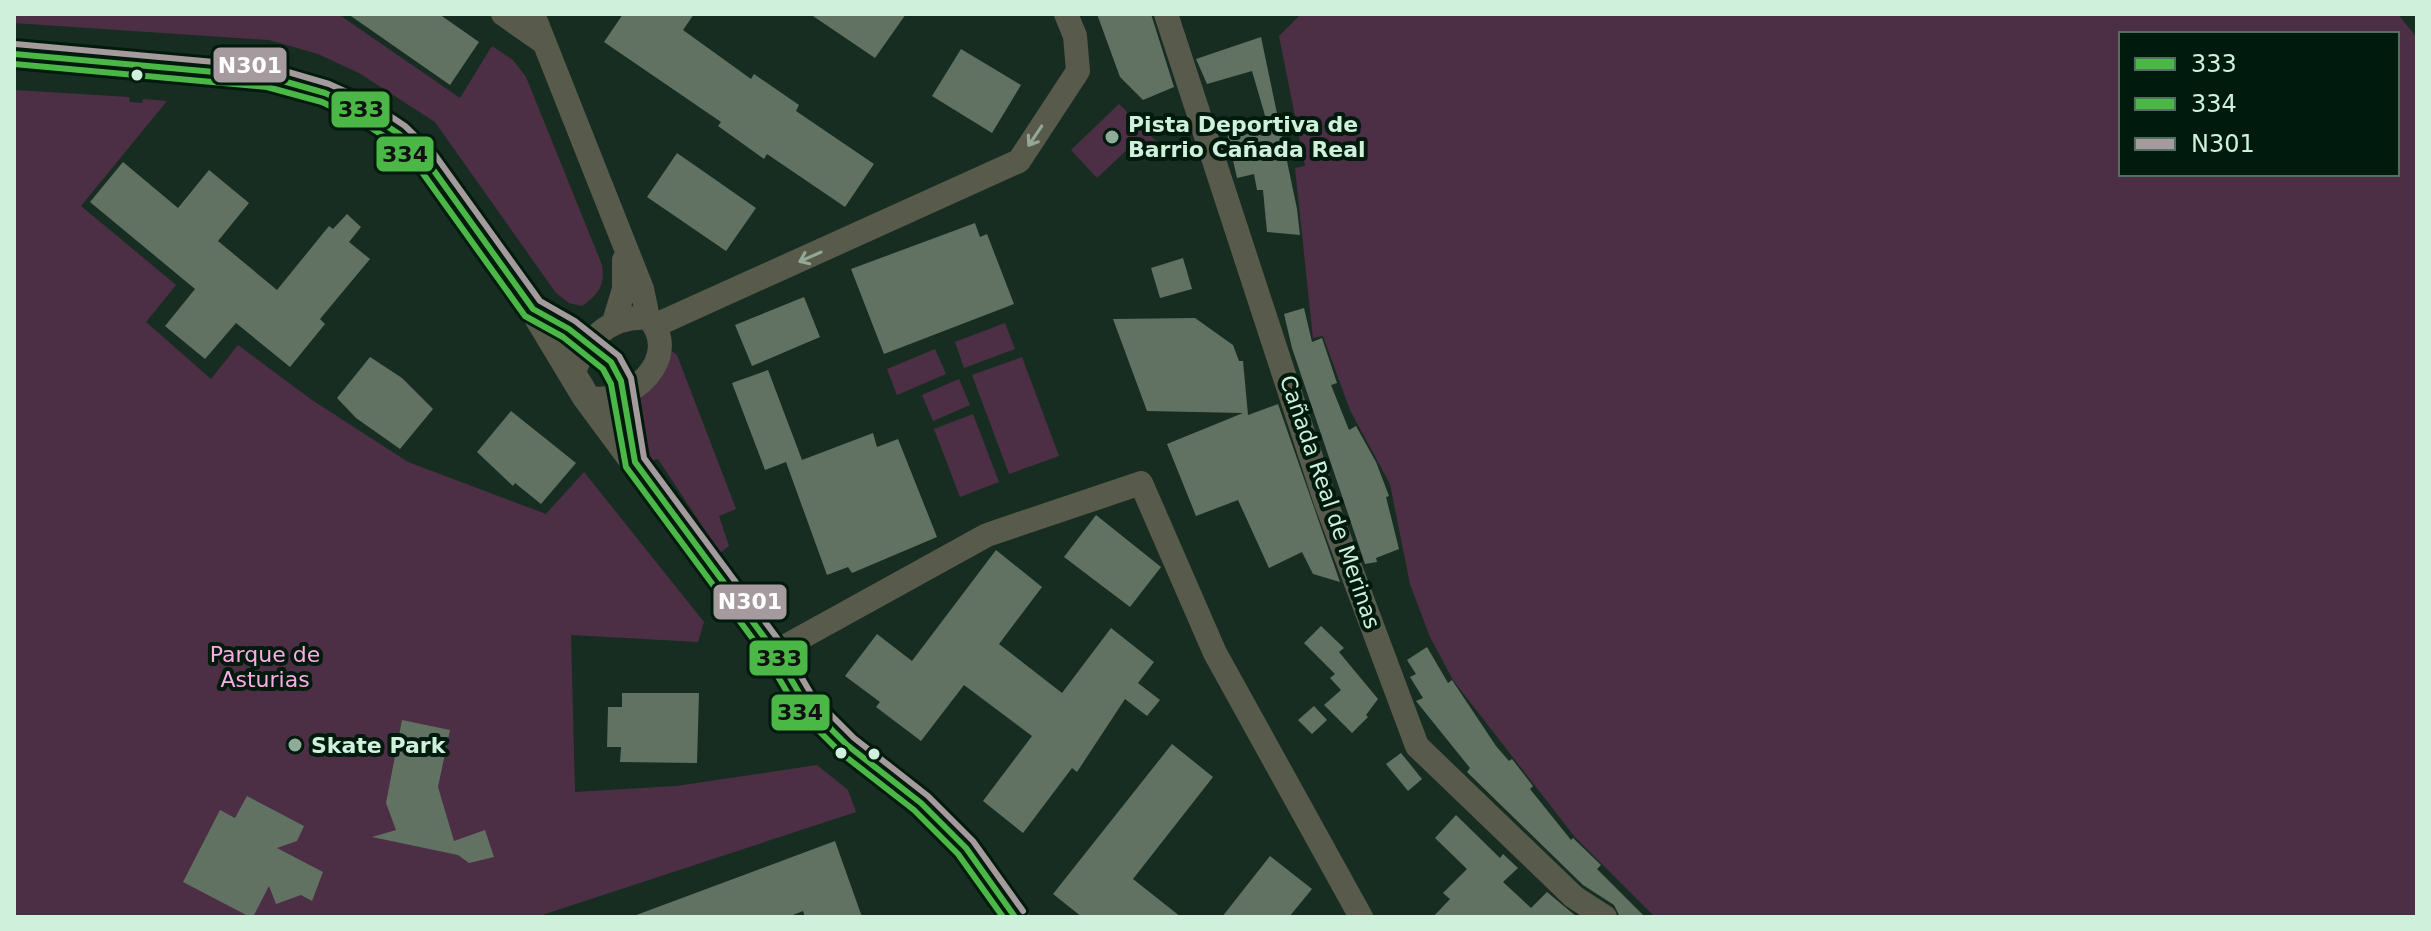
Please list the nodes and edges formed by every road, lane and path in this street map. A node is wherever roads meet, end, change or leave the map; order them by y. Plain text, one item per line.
1 (503, 14) edge
2 (533, 14) edge
3 (1066, 14) edge
4 (1166, 14) edge
5 (543, 42) junction
6 (14, 54) edge
7 (624, 250) junction
8 (533, 309) junction
9 (614, 322) junction
10 (652, 322) junction
11 (589, 342) junction
12 (580, 386) junction
13 (624, 394) junction
14 (635, 462) junction
15 (775, 652) junction
16 (1015, 917) edge
17 (1361, 917) edge
18 (1605, 917) edge

1 - 5 street
2 - 5 street
3 -> 10 street
4 - 18 street, Cañada Real de Merinas
5 - 7 street
6 - 8 street
7 - 9 street
7 - 10 street
8 - 11 street
8 - 12 street
9 - 10 street
9 - 11 street
10 - 13 street
11 - 12 street
11 - 13 street
12 - 13 street
12 - 14 street
13 - 14 street
14 - 15 street
15 - 16 street
15 - 17 street

